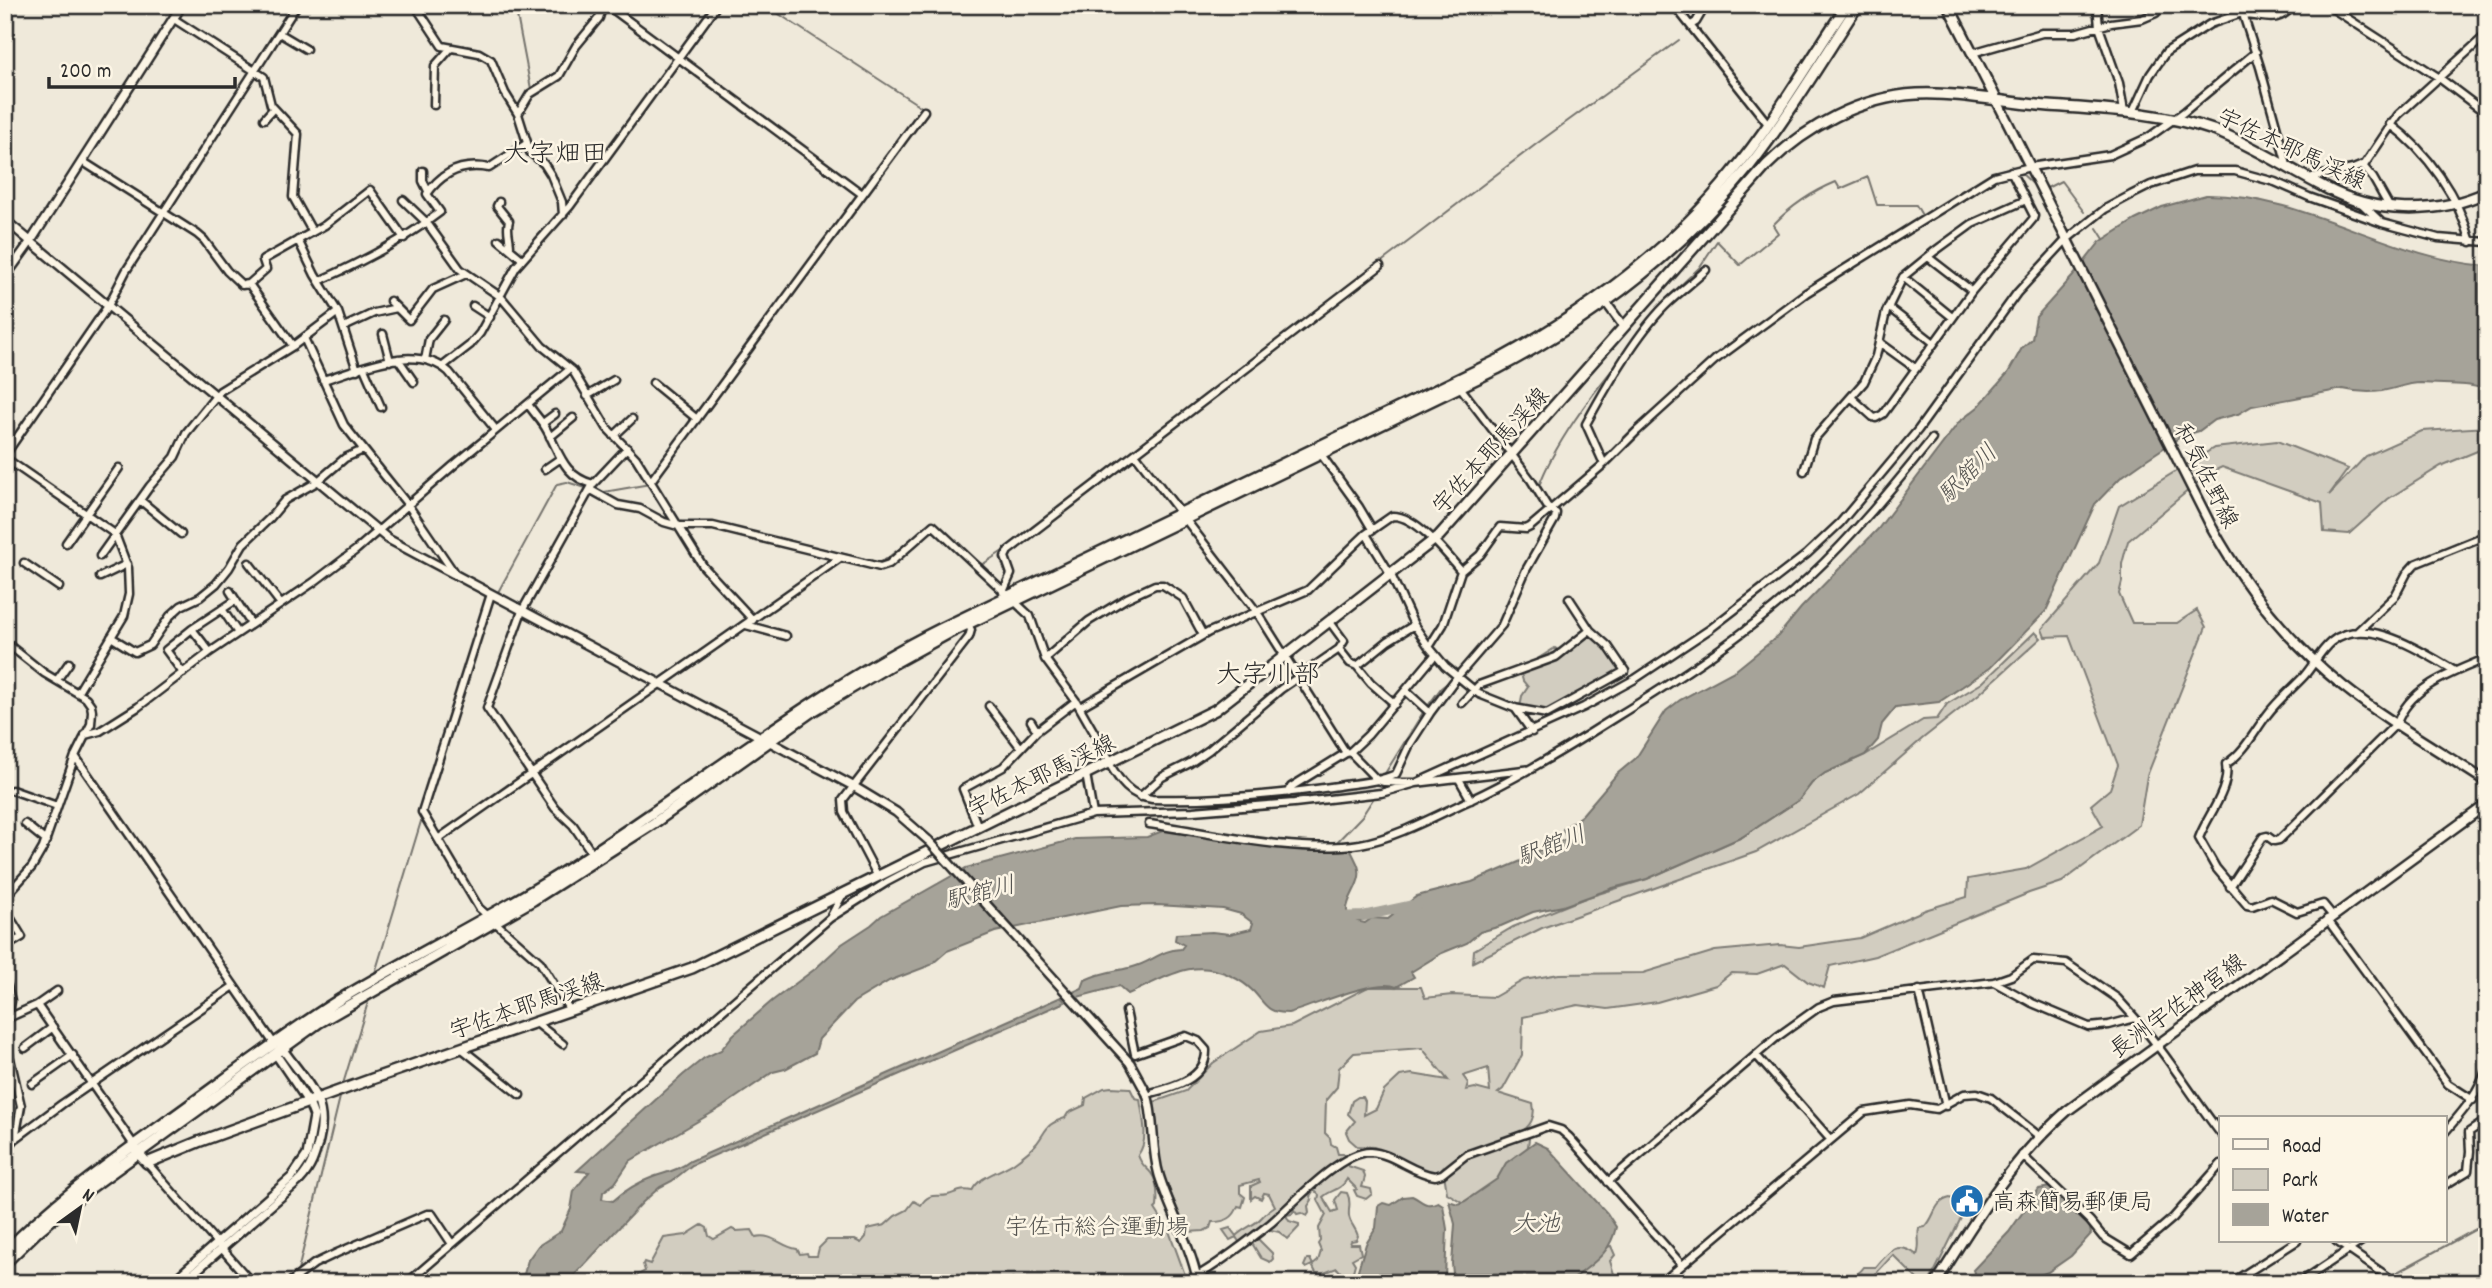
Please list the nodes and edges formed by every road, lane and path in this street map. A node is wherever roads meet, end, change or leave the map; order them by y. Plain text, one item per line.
1 (182, 5) edge
2 (297, 5) edge
3 (415, 5) edge
4 (605, 5) edge
5 (717, 5) edge
6 (1674, 5) edge
7 (1706, 5) edge
8 (1847, 5) edge
9 (1858, 5) edge
10 (2097, 5) edge
11 (2294, 5) edge
12 (2327, 5) edge
13 (1952, 7) edge
14 (2242, 11) edge
15 (2156, 13) dead end
16 (174, 19) junction
17 (1691, 25) junction
18 (2099, 27) junction
19 (279, 33) junction
20 (2487, 34) edge
21 (306, 49) dead end
22 (450, 49) junction
23 (2256, 52) junction
24 (1972, 53) junction
25 (678, 58) junction
26 (255, 70) junction
27 (2438, 77) junction
28 (1997, 101) junction
29 (434, 105) dead end
30 (273, 108) junction
31 (923, 111) dead end
32 (2128, 112) junction
33 (518, 114) junction
34 (2487, 114) edge
35 (264, 119) dead end
36 (2174, 120) junction
37 (2390, 124) junction
38 (1772, 128) junction
39 (526, 144) junction
40 (1788, 146) junction
41 (82, 161) junction
42 (2287, 166) junction
43 (2362, 166) junction
44 (2030, 167) junction
45 (422, 171) dead end
46 (2011, 171) junction
47 (2308, 178) junction
48 (428, 191) junction
49 (2487, 191) edge
50 (862, 194) junction
51 (403, 200) dead end
52 (2026, 200) junction
53 (2360, 201) junction
54 (499, 202) dead end
55 (2456, 203) junction
56 (2390, 208) junction
57 (163, 213) junction
58 (563, 215) junction
59 (5, 220) edge
60 (426, 223) junction
61 (2382, 223) junction
62 (312, 230) junction
63 (404, 237) junction
64 (298, 240) junction
65 (499, 240) dead end
66 (31, 241) junction
67 (2067, 242) junction
68 (2471, 242) junction
69 (2487, 242) edge
70 (509, 247) junction
71 (1928, 257) junction
72 (522, 259) junction
73 (1380, 266) dead end
74 (1706, 270) dead end
75 (466, 274) junction
76 (5, 277) edge
77 (1903, 277) junction
78 (319, 281) junction
79 (248, 284) junction
80 (1972, 291) junction
81 (501, 297) junction
82 (1604, 300) junction
83 (390, 301) dead end
84 (108, 306) junction
85 (473, 306) dead end
86 (1888, 307) junction
87 (397, 308) junction
88 (338, 312) junction
89 (489, 317) junction
90 (1952, 317) junction
91 (444, 320) dead end
92 (344, 327) junction
93 (1624, 327) junction
94 (383, 334) dead end
95 (304, 338) junction
96 (1879, 342) junction
97 (1934, 343) junction
98 (293, 346) junction
99 (398, 359) junction
100 (425, 360) junction
101 (390, 361) junction
102 (443, 366) junction
103 (1916, 368) junction
104 (361, 369) junction
105 (570, 369) junction
106 (323, 380) junction
107 (614, 380) dead end
108 (414, 382) dead end
109 (653, 383) dead end
110 (1460, 387) junction
111 (215, 396) junction
112 (587, 396) junction
113 (1852, 398) junction
114 (528, 404) junction
115 (381, 407) dead end
116 (555, 414) dead end
117 (573, 418) dead end
118 (632, 419) dead end
119 (697, 419) junction
120 (542, 423) junction
121 (496, 430) junction
122 (614, 436) junction
123 (550, 437) junction
124 (1932, 439) dead end
125 (627, 448) junction
126 (363, 450) junction
127 (1319, 451) junction
128 (1135, 454) junction
129 (1512, 455) junction
130 (5, 456) edge
131 (561, 458) junction
132 (1604, 464) junction
133 (119, 468) dead end
134 (545, 469) dead end
135 (1804, 471) dead end
136 (651, 481) junction
137 (317, 482) junction
138 (592, 487) junction
139 (140, 500) junction
140 (408, 505) junction
141 (1550, 509) junction
142 (86, 514) junction
143 (1182, 517) junction
144 (678, 526) junction
145 (1369, 532) junction
146 (379, 533) junction
147 (115, 534) junction
148 (181, 534) dead end
149 (2487, 535) edge
150 (1435, 540) junction
151 (66, 543) dead end
152 (100, 556) dead end
153 (840, 558) junction
154 (24, 563) dead end
155 (249, 563) dead end
156 (127, 564) junction
157 (1461, 571) junction
158 (455, 575) junction
159 (1391, 575) junction
160 (100, 577) dead end
161 (59, 587) dead end
162 (230, 591) dead end
163 (491, 594) junction
164 (1008, 597) junction
165 (1569, 598) dead end
166 (236, 600) junction
167 (280, 603) junction
168 (222, 609) junction
169 (522, 611) junction
170 (1257, 612) junction
171 (967, 620) junction
172 (1330, 622) junction
173 (750, 623) junction
174 (251, 624) junction
175 (1415, 625) junction
176 (192, 629) junction
177 (1590, 629) junction
178 (2357, 632) junction
179 (238, 633) junction
180 (1203, 635) junction
181 (786, 636) dead end
182 (111, 637) junction
183 (5, 642) edge
184 (1429, 647) junction
185 (1339, 649) junction
186 (210, 652) junction
187 (1435, 655) junction
188 (1286, 656) junction
189 (2487, 658) edge
190 (1045, 659) junction
191 (69, 663) dead end
192 (2316, 663) junction
193 (1357, 666) junction
194 (2455, 671) junction
195 (183, 673) junction
196 (1299, 677) junction
197 (1457, 677) junction
198 (57, 680) junction
199 (660, 685) junction
200 (1473, 690) junction
201 (1406, 691) junction
202 (78, 692) junction
203 (1462, 703) dead end
204 (1078, 704) junction
205 (1395, 704) junction
206 (989, 706) dead end
207 (1514, 708) junction
208 (1430, 713) junction
209 (1031, 721) dead end
210 (2397, 723) junction
211 (1037, 731) junction
212 (1532, 732) junction
213 (85, 735) junction
214 (763, 740) junction
215 (1021, 748) junction
216 (1348, 752) junction
217 (75, 756) junction
218 (1110, 763) junction
219 (1532, 769) junction
220 (531, 774) junction
221 (1086, 774) junction
222 (1459, 779) junction
223 (1377, 780) junction
224 (2487, 782) edge
225 (1416, 783) junction
226 (853, 786) junction
227 (12, 790) dead end
228 (1289, 793) junction
229 (1140, 797) junction
230 (1471, 800) junction
231 (2487, 804) edge
232 (57, 806) junction
233 (1093, 814) junction
234 (25, 824) dead end
235 (1149, 824) dead end
236 (978, 827) junction
237 (438, 839) junction
238 (46, 841) junction
239 (592, 853) junction
240 (877, 875) junction
241 (5, 883) edge
242 (15, 885) junction
243 (2230, 887) junction
244 (845, 892) junction
245 (5, 897) edge
246 (5, 909) edge
247 (2330, 917) junction
248 (830, 918) junction
249 (490, 920) junction
250 (5, 947) edge
251 (5, 978) edge
252 (1994, 982) junction
253 (234, 986) junction
254 (1919, 990) junction
255 (57, 991) dead end
256 (37, 1005) junction
257 (569, 1009) junction
258 (1126, 1011) dead end
259 (8, 1018) junction
260 (2135, 1018) junction
261 (534, 1022) junction
262 (53, 1027) junction
263 (563, 1044) dead end
264 (2158, 1044) junction
265 (276, 1047) junction
266 (25, 1048) dead end
267 (461, 1048) junction
268 (73, 1055) junction
269 (1756, 1055) junction
270 (2487, 1067) edge
271 (32, 1084) dead end
272 (93, 1084) junction
273 (1147, 1094) junction
274 (520, 1095) dead end
275 (2473, 1100) junction
276 (313, 1101) junction
277 (1946, 1106) junction
278 (2487, 1120) edge
279 (2219, 1131) edge
280 (2446, 1131) edge
281 (2039, 1136) junction
282 (15, 1139) junction
283 (1830, 1139) junction
284 (135, 1149) junction
285 (5, 1151) edge
286 (2022, 1155) junction
287 (146, 1163) junction
288 (2219, 1166) edge
289 (1608, 1182) junction
290 (2446, 1184) edge
291 (2295, 1242) edge
292 (2337, 1242) edge
293 (2361, 1242) edge
294 (452, 1244) junction
295 (220, 1245) junction
296 (2349, 1250) junction
297 (5, 1252) edge
298 (5, 1263) edge
299 (1682, 1265) junction
300 (1197, 1279) edge
301 (171, 1283) edge
302 (182, 1283) edge
303 (252, 1283) edge
304 (289, 1283) edge
305 (407, 1283) edge
306 (1661, 1283) edge
307 (1936, 1283) edge
308 (2231, 1283) edge
309 (2298, 1283) edge
310 (2397, 1283) edge

1 - 16 street
2 - 19 street
3 - 22 street
4 - 25 street
4 - 33 street
5 - 25 street
6 - 17 street
7 - 17 street
8 - 38 main road, 宇佐本耶馬渓線
9 - 38 main road, 宇佐本耶馬渓線
10 - 18 street
11 - 14 street
12 - 27 street
13 - 24 main road
14 - 23 street
14 - 32 street
15 - 18 street
16 - 26 street
16 - 41 street
17 - 38 street
18 - 24 street
18 - 32 street
19 - 21 street
19 - 26 street
20 - 27 street
22 - 29 street
22 - 33 street
23 - 36 street
23 - 42 street
24 - 28 main road
25 - 50 street
25 - 58 street
26 - 30 street
26 - 57 street
27 - 34 street
27 - 37 street
28 - 32 main road, 宇佐本耶馬渓線
28 - 40 main road, 宇佐本耶馬渓線
28 - 44 main road, 和気佐野線
30 - 35 street
30 - 62 street
31 - 50 street
32 - 36 main road, 宇佐本耶馬渓線
33 - 39 street
36 - 42 main road, 宇佐本耶馬渓線
36 - 44 street
37 - 43 street
37 - 55 street
38 - 40 main road
38 - 82 main road, 宇佐本耶馬渓線
39 - 48 street
39 - 58 street
40 - 93 main road, 宇佐本耶馬渓線
41 - 57 street
41 - 66 street
42 - 47 main road, 宇佐本耶馬渓線
43 - 47 street
43 - 56 street
44 - 46 street
44 - 67 main road, 和気佐野線
45 - 48 street
46 - 52 street
46 - 132 street
47 - 53 main road, 宇佐本耶馬渓線
48 - 60 street
49 - 55 main road, 宇佐本耶馬渓線
50 - 119 street
51 - 60 street
52 - 71 street
52 - 80 street
53 - 56 main road, 宇佐本耶馬渓線
53 - 61 street
54 - 70 street
55 - 56 main road, 宇佐本耶馬渓線
55 - 68 street
57 - 79 street
57 - 84 street
58 - 72 street
59 - 66 street
60 - 63 street
60 - 75 street
61 - 67 street
61 - 68 street
62 - 63 street
62 - 64 street
63 - 78 street
64 - 78 street
64 - 79 street
65 - 70 street
66 - 76 street
66 - 84 street
67 - 192 main road, 和気佐野線
67 - 212 street
68 - 69 street
70 - 72 street
71 - 77 street
71 - 80 street
72 - 81 street
73 - 128 street
74 - 132 street
75 - 81 street
75 - 87 street
77 - 86 street
77 - 90 street
78 - 88 street
79 - 98 street
80 - 90 street
81 - 89 street
81 - 105 street
82 - 93 street
82 - 110 main road, 宇佐本耶馬渓線
82 - 127 main road, 宇佐本耶馬渓線
83 - 87 street
84 - 111 street
84 - 130 street
85 - 89 street
86 - 96 street
86 - 97 street
87 - 92 street
88 - 92 street
88 - 95 street
89 - 102 street
90 - 97 street
91 - 100 street
92 - 104 street
93 - 129 main road, 宇佐本耶馬渓線
94 - 101 street
95 - 98 street
95 - 106 street
96 - 103 street
96 - 113 street
97 - 103 street
98 - 111 street
99 - 100 street
99 - 101 street
99 - 108 street
100 - 102 street
101 - 104 street
102 - 121 street
103 - 113 street
104 - 106 street
104 - 115 street
105 - 112 street
105 - 114 street
106 - 126 street
107 - 112 street
109 - 119 street
110 - 127 main road, 宇佐本耶馬渓線
110 - 129 street
111 - 137 street
111 - 139 street
112 - 122 street
113 - 135 street
114 - 120 street
114 - 121 street
116 - 120 street
117 - 123 street
118 - 122 street
119 - 136 street
120 - 123 street
121 - 140 street
122 - 125 street
123 - 131 street
124 - 219 street
125 - 136 street
125 - 138 street
126 - 137 street
126 - 140 street
127 - 143 main road, 宇佐本耶馬渓線
127 - 145 street
128 - 143 street
128 - 164 street
129 - 141 street
129 - 150 main road, 宇佐本耶馬渓線
130 - 142 street
131 - 134 street
131 - 138 street
132 - 141 street
133 - 142 street
136 - 144 street
137 - 146 street
137 - 182 street
138 - 144 street
138 - 169 street
139 - 147 street
139 - 148 street
140 - 146 street
140 - 158 street
141 - 157 street
141 - 197 street
142 - 147 street
142 - 151 street
143 - 164 main road, 宇佐本耶馬渓線
143 - 170 street
144 - 153 street
144 - 173 street
145 - 150 street
145 - 159 street
145 - 170 street
146 - 158 street
146 - 167 street
147 - 152 street
147 - 156 street
149 - 178 street
150 - 157 street
150 - 159 main road, 宇佐本耶馬渓線
153 - 164 street
153 - 173 street
154 - 161 street
155 - 167 street
156 - 160 street
156 - 182 street
157 - 184 street
158 - 163 street
159 - 172 main road, 宇佐本耶馬渓線
159 - 175 street
162 - 166 street
163 - 169 street
163 - 237 street
164 - 171 main road, 宇佐本耶馬渓線
164 - 190 street
165 - 177 street
166 - 168 street
166 - 174 street
167 - 174 street
168 - 176 street
168 - 179 street
169 - 199 street
169 - 220 street
170 - 180 street
170 - 188 street
171 - 214 main road, 宇佐本耶馬渓線
171 - 226 street
172 - 185 street
172 - 188 main road, 宇佐本耶馬渓線
173 - 181 street
173 - 199 street
174 - 179 street
175 - 184 street
175 - 193 street
176 - 186 street
176 - 195 street
177 - 200 street
177 - 207 street
178 - 192 street
178 - 194 street
179 - 186 street
180 - 190 street
180 - 204 street
182 - 202 street
183 - 198 street
184 - 187 street
185 - 193 street
185 - 196 street
186 - 195 street
187 - 197 street
187 - 201 street
188 - 196 street
188 - 218 main road, 宇佐本耶馬渓線
189 - 194 street
190 - 204 street
191 - 198 street
192 - 210 main road, 和気佐野線
192 - 243 street
193 - 205 street
194 - 210 street
195 - 213 street
196 - 216 street
196 - 229 street
197 - 200 street
197 - 208 street
198 - 202 street
199 - 214 street
199 - 220 street
200 - 203 street
200 - 207 street
201 - 205 street
201 - 208 street
202 - 213 street
204 - 211 street
204 - 218 street
205 - 216 street
206 - 215 street
207 - 212 street
208 - 223 street
209 - 211 street
210 - 224 main road, 和気佐野線
210 - 243 street
211 - 215 street
212 - 225 street
213 - 217 street
214 - 226 street
214 - 239 main road, 宇佐本耶馬渓線
214 - 249 main road, 宇佐本耶馬渓線
215 - 236 street
216 - 223 street
216 - 228 street
217 - 232 street
217 - 253 street
218 - 221 main road, 宇佐本耶馬渓線
218 - 229 street
219 - 222 street
219 - 230 street
220 - 237 street
220 - 239 street
221 - 233 street
221 - 236 main road, 宇佐本耶馬渓線
222 - 225 street
222 - 230 street
223 - 225 street
223 - 228 street
225 - 233 street
226 - 240 street
226 - 273 street, bridge
227 - 232 street
228 - 229 street
230 - 235 street
231 - 247 main road, 長洲宇佐神宮線
232 - 238 street
233 - 248 street
234 - 238 street
236 - 240 main road, 宇佐本耶馬渓線
237 - 249 street
238 - 242 street
239 - 249 main road, 宇佐本耶馬渓線
240 - 244 main road, 宇佐本耶馬渓線
241 - 242 street
242 - 245 street
243 - 247 street
244 - 248 street
244 - 257 main road, 宇佐本耶馬渓線
246 - 250 street
247 - 264 main road, 長洲宇佐神宮線
247 - 275 street
248 - 294 street
249 - 257 street
249 - 265 main road, 宇佐本耶馬渓線
249 - 265 main road, 宇佐本耶馬渓線
251 - 259 street
252 - 254 street
252 - 260 street
252 - 260 street
253 - 265 street
253 - 272 street
254 - 269 street
254 - 277 street
255 - 256 street
256 - 259 street
256 - 262 street
257 - 261 main road, 宇佐本耶馬渓線
258 - 273 street
259 - 282 street
260 - 264 street
261 - 263 street
261 - 267 main road, 宇佐本耶馬渓線
262 - 266 street
262 - 268 street
264 - 279 street
264 - 281 main road, 長洲宇佐神宮線
265 - 276 street
265 - 284 main road, 宇佐本耶馬渓線
267 - 274 street
267 - 276 main road, 宇佐本耶馬渓線
268 - 271 street
268 - 272 street
269 - 283 street
269 - 289 street
270 - 275 street
272 - 282 street
272 - 284 street
273 - 300 street
275 - 280 street
276 - 287 main road, 宇佐本耶馬渓線
276 - 295 street
277 - 281 street
277 - 283 street
278 - 290 street
281 - 286 main road, 長洲宇佐神宮線
282 - 285 street
283 - 299 street
284 - 287 main road
284 - 297 main road, 宇佐本耶馬渓線
284 - 298 main road, 宇佐本耶馬渓線
286 - 288 street
286 - 307 main road, 長洲宇佐神宮線
287 - 295 street
289 - 299 street
289 - 300 street
291 - 308 street
292 - 296 street
293 - 296 street
294 - 304 street
294 - 305 street
295 - 301 street
295 - 302 street
295 - 303 street
296 - 309 street
296 - 310 street
299 - 306 street

